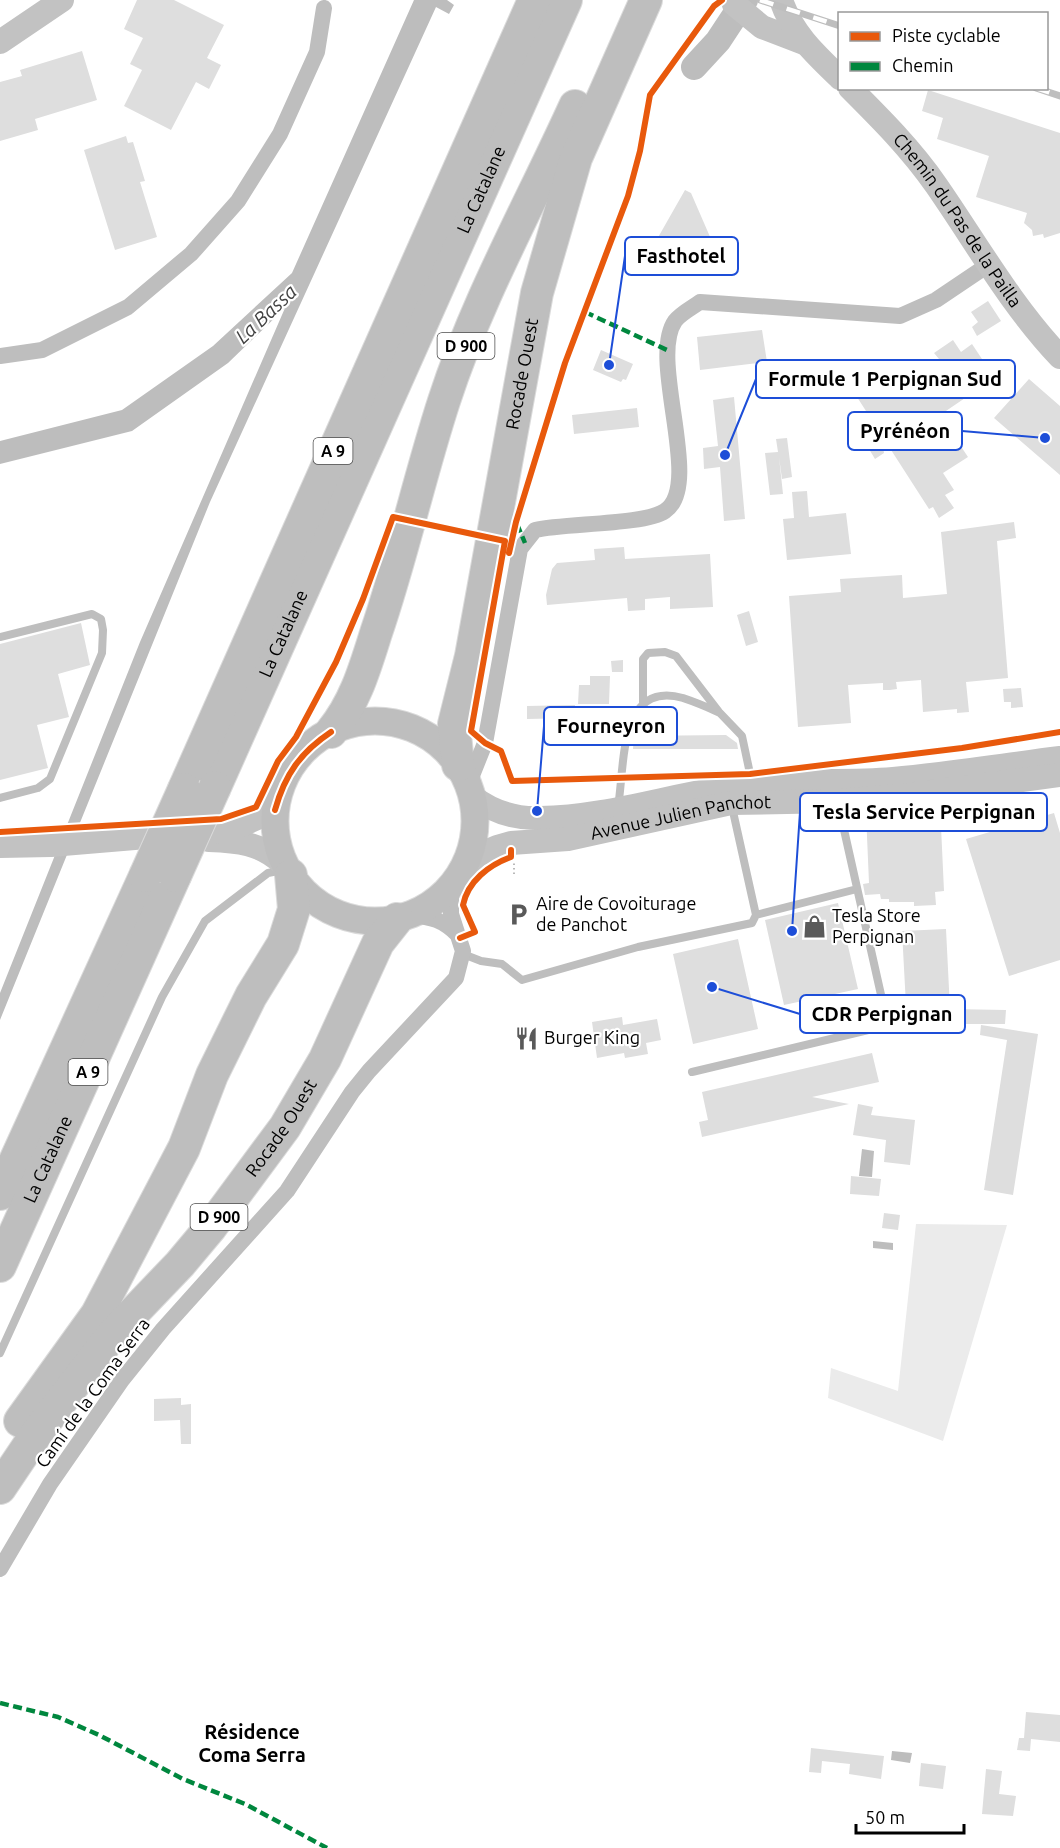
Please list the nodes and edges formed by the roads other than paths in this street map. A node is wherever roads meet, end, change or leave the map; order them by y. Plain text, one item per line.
1 (62, 0) edge
2 (646, 0) edge
3 (781, 0) edge
4 (547, 6) edge
5 (324, 8) dead end
6 (740, 8) edge
7 (622, 20) edge
8 (0, 42) edge
9 (806, 44) junction
10 (838, 76) edge
11 (852, 90) edge
12 (497, 116) junction
13 (575, 131) junction
14 (988, 265) junction
15 (0, 356) edge
16 (1060, 357) edge
17 (0, 637) edge
18 (643, 702) junction
19 (719, 712) junction
20 (331, 732) junction
21 (1060, 758) edge
22 (470, 775) junction
23 (1060, 775) edge
24 (798, 781) junction
25 (752, 784) junction
26 (835, 792) junction
27 (0, 798) edge
28 (731, 803) junction
29 (275, 810) junction
30 (673, 814) junction
31 (615, 820) junction
32 (93, 842) junction
33 (51, 845) junction
34 (0, 846) edge
35 (0, 856) edge
36 (287, 869) junction
37 (160, 876) junction
38 (454, 882) junction
39 (857, 889) junction
40 (756, 915) junction
41 (404, 917) junction
42 (462, 946) junction
43 (692, 1072) dead end
44 (0, 1194) edge
45 (0, 1266) edge
46 (0, 1353) edge
47 (0, 1451) edge
48 (0, 1488) edge
49 (0, 1569) edge

1 - 8 main road
2 - 7 highway, Rocade Ouest / D 900
3 - 9 main road
4 - 12 highway, La Catalane / A 9
5 - 15 street
6 - 9 main road
7 - 13 highway, Rocade Ouest / D 900
9 - 10 main road
11 - 14 main road, Chemin du Pas de la Pailla
12 - 37 highway, La Catalane / A 9, bridge
12 - 37 highway, La Catalane / A 9, bridge
13 - 20 highway, Rocade Ouest / D 900
13 - 22 highway, Rocade Ouest / D 900
14 - 16 main road, Chemin du Pas de la Pailla
14 - 22 street
17 - 27 lane
18 - 19 lane
18 - 19 lane
18 - 31 lane
19 - 25 lane
20 - 22 main road
20 - 29 main road
21 - 26 main road, Avenue Julien Panchot
22 - 31 main road, Avenue Julien Panchot
22 - 38 main road
23 - 26 main road, Avenue Julien Panchot
24 - 25 main road, Avenue Julien Panchot
24 - 26 main road, Avenue Julien Panchot
24 - 28 lane
25 - 30 lane
25 - 31 main road, Avenue Julien Panchot
26 - 28 main road, Avenue Julien Panchot
26 - 39 lane
28 - 30 main road, Avenue Julien Panchot
28 - 40 lane
29 - 32 main road
29 - 36 main road
30 - 31 main road, Avenue Julien Panchot
31 - 38 main road, Avenue Julien Panchot
32 - 33 main road
32 - 36 main road
33 - 34 main road
33 - 35 main road
36 - 41 main road
36 - 46 lane
36 - 47 highway
37 - 44 highway, La Catalane / A 9
37 - 45 highway, La Catalane / A 9
38 - 41 main road
38 - 42 street
39 - 40 lane
39 - 43 lane
40 - 42 lane
41 - 42 street
41 - 48 highway, Rocade Ouest / D 900
42 - 49 street, Camí de la Coma Serra

